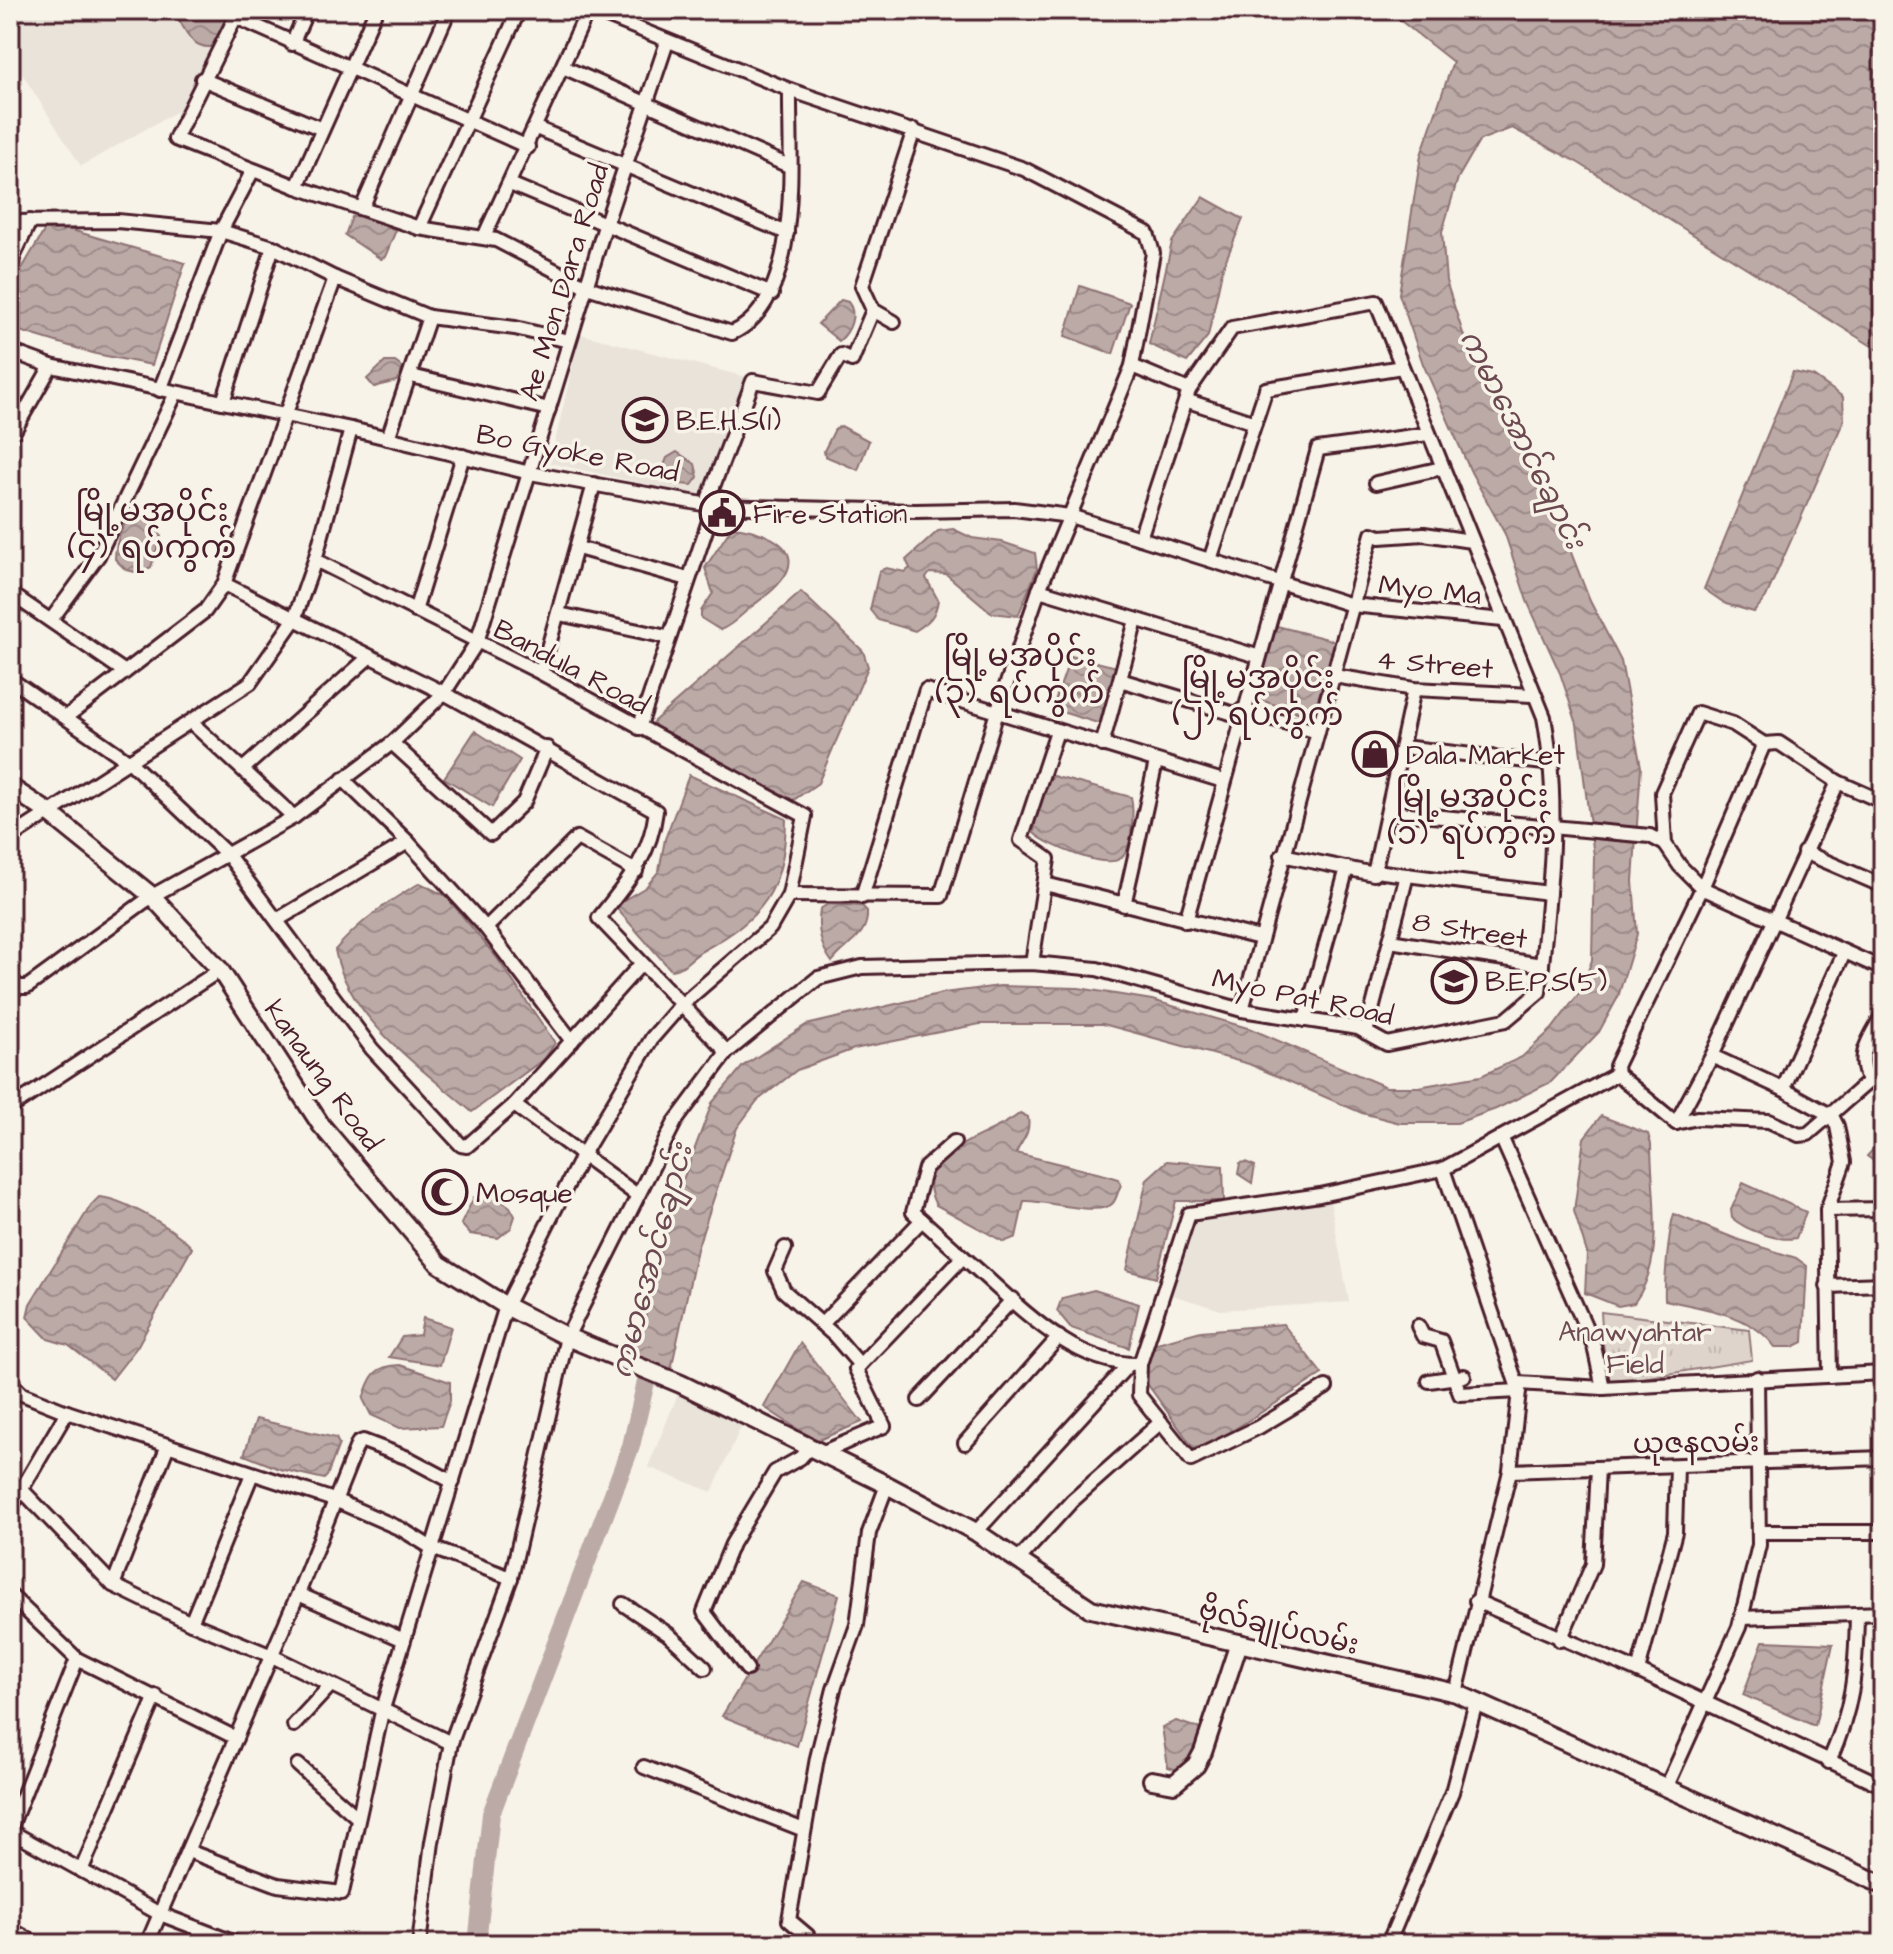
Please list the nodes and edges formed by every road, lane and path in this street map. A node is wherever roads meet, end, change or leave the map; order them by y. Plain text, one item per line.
1 (307, 10) edge
2 (376, 10) edge
3 (449, 10) edge
4 (519, 10) edge
5 (590, 10) edge
6 (238, 13) edge
7 (667, 42) junction
8 (292, 44) junction
9 (563, 67) junction
10 (349, 69) junction
11 (202, 79) junction
12 (790, 90) junction
13 (410, 96) junction
14 (646, 102) junction
15 (470, 122) junction
16 (536, 128) junction
17 (322, 129) junction
18 (914, 130) junction
19 (528, 147) junction
20 (625, 164) junction
21 (789, 166) junction
22 (253, 170) junction
23 (510, 184) junction
24 (297, 187) junction
25 (362, 208) junction
26 (30, 221) junction
27 (10, 222) edge
28 (605, 226) junction
29 (419, 228) junction
30 (221, 231) junction
31 (787, 233) junction
32 (484, 237) junction
33 (273, 247) junction
34 (10, 264) edge
35 (335, 278) junction
36 (587, 287) junction
37 (772, 294) junction
38 (873, 310) junction
39 (429, 317) junction
40 (894, 322) dead end
41 (569, 341) junction
42 (10, 351) edge
43 (51, 366) junction
44 (1132, 366) junction
45 (1402, 367) junction
46 (411, 376) junction
47 (160, 390) junction
48 (176, 393) junction
49 (1188, 396) junction
50 (223, 402) junction
51 (549, 409) junction
52 (284, 415) junction
53 (1255, 423) junction
54 (351, 429) junction
55 (1428, 434) junction
56 (10, 438) edge
57 (388, 438) junction
58 (463, 456) junction
59 (1442, 468) junction
60 (530, 473) junction
61 (1376, 483) dead end
62 (594, 484) junction
63 (714, 506) junction
64 (1070, 516) junction
65 (1140, 538) junction
66 (1471, 541) junction
67 (578, 548) junction
68 (315, 560) junction
69 (1210, 560) junction
70 (688, 579) junction
71 (1280, 583) junction
72 (224, 584) junction
73 (1039, 590) junction
74 (10, 593) edge
75 (1352, 605) junction
76 (415, 611) junction
77 (559, 614) junction
78 (51, 620) junction
79 (294, 620) junction
80 (1136, 620) junction
81 (1503, 620) junction
82 (667, 637) junction
83 (477, 642) junction
84 (1257, 656) junction
85 (368, 658) junction
86 (125, 672) junction
87 (541, 673) junction
88 (1334, 676) junction
89 (10, 679) edge
90 (1120, 680) junction
91 (1414, 689) junction
92 (444, 693) junction
93 (1532, 695) junction
94 (997, 712) junction
95 (1242, 713) junction
96 (66, 717) junction
97 (192, 723) junction
98 (639, 728) junction
99 (1057, 731) junction
100 (1318, 732) junction
101 (392, 743) junction
102 (1764, 744) junction
103 (1102, 745) junction
104 (1402, 747) junction
105 (547, 748) junction
106 (1156, 762) junction
107 (131, 763) junction
108 (1553, 764) junction
109 (243, 769) junction
110 (343, 779) junction
111 (1223, 781) junction
112 (1838, 782) junction
113 (10, 787) edge
114 (1883, 802) edge
115 (48, 812) junction
116 (1388, 812) junction
117 (294, 817) junction
118 (1555, 827) junction
119 (10, 838) edge
120 (408, 842) junction
121 (1665, 844) junction
122 (1804, 852) junction
123 (228, 855) junction
124 (1282, 855) junction
125 (1347, 868) junction
126 (636, 871) junction
127 (1375, 871) junction
128 (1407, 875) junction
129 (1045, 884) junction
130 (1883, 886) edge
131 (1702, 888) junction
132 (1549, 893) junction
133 (789, 895) junction
134 (152, 896) junction
135 (862, 897) junction
136 (1124, 905) junction
137 (277, 920) junction
138 (1772, 920) junction
139 (1186, 921) junction
140 (486, 928) junction
141 (1260, 938) junction
142 (1390, 941) junction
143 (1844, 953) junction
144 (1032, 963) junction
145 (641, 964) junction
146 (1542, 965) junction
147 (1883, 969) edge
148 (220, 970) junction
149 (10, 979) edge
150 (680, 1006) junction
151 (1242, 1010) junction
152 (1883, 1014) edge
153 (1305, 1020) junction
154 (1366, 1033) junction
155 (572, 1041) junction
156 (727, 1052) junction
157 (1712, 1056) junction
158 (1617, 1074) junction
159 (1783, 1089) junction
160 (514, 1105) junction
161 (11, 1106) edge
162 (1832, 1116) junction
163 (1676, 1123) junction
164 (1502, 1139) junction
165 (954, 1142) dead end
166 (582, 1156) junction
167 (1443, 1169) junction
168 (637, 1195) junction
169 (1883, 1209) edge
170 (1827, 1210) junction
171 (922, 1220) junction
172 (785, 1248) dead end
173 (963, 1257) junction
174 (1883, 1284) edge
175 (1827, 1286) junction
176 (1013, 1299) junction
177 (506, 1306) junction
178 (822, 1324) junction
179 (1418, 1326) dead end
180 (567, 1337) junction
181 (1059, 1337) junction
182 (1135, 1364) junction
183 (860, 1365) junction
184 (1883, 1373) edge
185 (1830, 1376) junction
186 (1458, 1377) junction
187 (1757, 1378) junction
188 (1429, 1381) dead end
189 (10, 1382) edge
190 (681, 1384) joint
191 (1326, 1387) dead end
192 (1519, 1387) junction
193 (1603, 1388) junction
194 (919, 1400) dead end
195 (67, 1412) junction
196 (1161, 1422) junction
197 (965, 1443) dead end
198 (168, 1445) junction
199 (815, 1450) junction
200 (1883, 1458) edge
201 (1759, 1465) junction
202 (1677, 1466) junction
203 (1598, 1468) junction
204 (1510, 1471) junction
205 (252, 1474) junction
206 (453, 1482) junction
207 (887, 1485) junction
208 (22, 1490) junction
209 (337, 1501) junction
210 (10, 1509) edge
211 (976, 1532) junction
212 (1760, 1532) junction
213 (1883, 1532) edge
214 (432, 1548) junction
215 (1019, 1559) junction
216 (511, 1578) junction
217 (113, 1585) junction
218 (298, 1594) junction
219 (10, 1595) edge
220 (1476, 1601) junction
221 (623, 1604) dead end
222 (1883, 1613) edge
223 (1857, 1614) junction
224 (1742, 1618) junction
225 (191, 1623) junction
226 (404, 1640) junction
227 (1560, 1640) junction
228 (1239, 1643) junction
229 (272, 1656) junction
230 (77, 1659) junction
231 (705, 1668) dead end
232 (747, 1669) dead end
233 (1638, 1671) junction
234 (330, 1686) junction
235 (1456, 1693) junction
236 (156, 1696) junction
237 (1476, 1702) junction
238 (1705, 1705) junction
239 (382, 1712) junction
240 (294, 1725) dead end
241 (236, 1738) junction
242 (451, 1743) junction
243 (1829, 1762) junction
244 (298, 1765) dead end
245 (644, 1767) dead end
246 (1152, 1780) dead end
247 (1667, 1786) junction
248 (1883, 1786) edge
249 (358, 1818) junction
250 (10, 1830) edge
251 (804, 1830) junction
252 (188, 1851) junction
253 (81, 1871) junction
254 (1883, 1885) edge
255 (160, 1914) junction
256 (10, 1929) edge
257 (806, 1940) edge
258 (37, 1944) edge
259 (147, 1944) edge
260 (238, 1944) edge
261 (419, 1944) edge
262 (821, 1944) edge
263 (1388, 1944) edge

1 - 8 street
2 - 10 street
3 - 13 street
4 - 15 street
5 - 7 street
5 - 9 street
6 - 8 street
6 - 11 street
7 - 12 street
7 - 14 street, Ae Mon Dara Road
8 - 10 street
9 - 14 street
9 - 16 street
10 - 13 street
10 - 17 street
11 - 17 street
11 - 22 street
12 - 18 street
12 - 21 street
13 - 15 street
13 - 25 street
14 - 20 street, Ae Mon Dara Road
14 - 21 street
15 - 19 street
15 - 29 street
16 - 19 street
16 - 20 street
17 - 24 street
18 - 38 street
18 - 44 street
19 - 23 street
20 - 28 street, Ae Mon Dara Road
20 - 31 street
21 - 31 street
22 - 24 street
22 - 30 street
23 - 28 street
23 - 32 street
24 - 25 street
25 - 29 street
26 - 27 street
26 - 30 street
26 - 34 street
28 - 36 street, Ae Mon Dara Road
28 - 37 street
29 - 32 street
30 - 33 street
30 - 47 street
31 - 37 street
32 - 36 street
33 - 35 street
33 - 50 street
35 - 39 street
35 - 52 street
36 - 37 street
36 - 41 street, Ae Mon Dara Road
38 - 40 street
38 - 63 street
39 - 41 street
39 - 46 street
41 - 51 street, Ae Mon Dara Road
42 - 43 street, Bo Gyoke Road
43 - 47 street, Bo Gyoke Road
43 - 56 street
44 - 49 street
44 - 64 street
45 - 49 street, Myo Pat Road
45 - 53 street
45 - 55 street, Myo Pat Road
46 - 51 street
46 - 57 street
47 - 48 street, Bo Gyoke Road
48 - 50 street, Bo Gyoke Road
48 - 78 street
49 - 53 street
49 - 65 street
50 - 52 street, Bo Gyoke Road
51 - 60 street, Ae Mon Dara Road
52 - 54 street, Bo Gyoke Road
52 - 72 street
53 - 69 street
54 - 57 street, Bo Gyoke Road
54 - 68 street
55 - 59 street, Myo Pat Road
55 - 71 street
57 - 58 street, Bo Gyoke Road
58 - 60 street, Bo Gyoke Road
58 - 76 street
59 - 61 street
59 - 66 street, Myo Pat Road
60 - 62 street, Bo Gyoke Road
60 - 83 street, Ae Mon Dara Road
62 - 63 street, Bo Gyoke Road
62 - 67 street
63 - 64 street, Bo Gyoke Road
63 - 70 street
64 - 65 street, Bo Gyoke Road
64 - 73 street
65 - 69 street, Bo Gyoke Road
66 - 75 street
66 - 81 street, Myo Pat Road
67 - 70 street
67 - 77 street
68 - 76 street, Bandula Road
68 - 79 street
69 - 71 street, Bo Gyoke Road
70 - 82 street
71 - 75 street, Myo Ma
71 - 84 street
72 - 79 street
72 - 86 street
73 - 80 street
73 - 94 street
74 - 78 street
75 - 81 street, Myo Ma
75 - 88 street
76 - 83 street, Bandula Road
77 - 82 street
77 - 87 street
78 - 86 street
79 - 85 street
79 - 97 street
80 - 84 street
80 - 90 street
81 - 93 street, Myo Pat Road
82 - 98 street
83 - 87 street, Bandula Road
83 - 92 street, Ae Mon Dara Road
84 - 95 street
85 - 92 street
85 - 109 street
86 - 96 street
87 - 98 street, Bandula Road
88 - 91 street, 4 Street
88 - 100 street
89 - 96 street
90 - 95 street
90 - 103 street
91 - 93 street, 4 Street
91 - 104 street
92 - 101 street, Ae Mon Dara Road
92 - 105 street
93 - 108 street, Myo Pat Road
94 - 99 street
94 - 135 street
94 - 135 street
95 - 100 street
95 - 111 street
96 - 107 street
97 - 107 street
97 - 109 street
98 - 133 street, Bandula Road
99 - 103 street
99 - 129 street
100 - 124 street
101 - 105 street
101 - 110 street, Ae Mon Dara Road
102 - 112 street
102 - 121 street
102 - 131 street
103 - 106 street
104 - 108 street
104 - 116 street
105 - 126 street
106 - 111 street
106 - 136 street
107 - 115 street
107 - 123 street
108 - 118 street, Myo Pat Road
109 - 117 street
110 - 117 street, Ae Mon Dara Road
110 - 120 street
111 - 139 street
112 - 114 street
112 - 122 street
113 - 115 street, kanaung Road
115 - 119 street
115 - 134 street, kanaung Road
116 - 118 street
116 - 127 street
117 - 123 street, Ae Mon Dara Road
118 - 121 street
118 - 132 street, Myo Pat Road
120 - 137 street
120 - 140 street
121 - 131 street
122 - 130 street
122 - 138 street
123 - 134 street, Ae Mon Dara Road
123 - 137 street
124 - 125 street
124 - 141 street
125 - 127 street
125 - 153 street
126 - 140 street
126 - 145 street
127 - 128 street
128 - 132 street
128 - 142 street
129 - 136 street
129 - 144 street
131 - 138 street
131 - 158 street
132 - 146 street, Myo Pat Road
133 - 135 street
133 - 150 street
134 - 148 street, kanaung Road
134 - 149 street, Ae Mon Dara Road
136 - 139 street
137 - 160 street
138 - 143 street
138 - 157 street
139 - 141 street
140 - 155 street
141 - 151 street
142 - 146 street, 8 Street
142 - 154 street
143 - 147 street
143 - 159 street
144 - 151 street, Myo Pat Road
144 - 156 street, Myo Pat Road
145 - 150 street
145 - 155 street
146 - 154 street, Myo Pat Road
148 - 161 street
148 - 177 street, kanaung Road
150 - 156 street
150 - 166 street
151 - 153 street, Myo Pat Road
152 - 162 street
153 - 154 street, Myo Pat Road
155 - 160 street
156 - 168 street, Myo Pat Road
157 - 159 street
157 - 163 street
158 - 163 street
158 - 164 street
159 - 162 street
160 - 166 street
162 - 163 street
162 - 170 street
164 - 167 street
164 - 193 street
165 - 171 street
166 - 168 street
166 - 177 street
167 - 182 street
167 - 192 street
168 - 180 street, Myo Pat Road
169 - 170 street
170 - 175 street
171 - 173 street
171 - 178 street
172 - 178 street
173 - 176 street
173 - 183 street
174 - 175 street
175 - 185 street
176 - 181 street
176 - 194 street
177 - 180 street, kanaung Road
177 - 206 street
178 - 183 street
179 - 186 street
180 - 190 street, kanaung Road
180 - 216 street, Myo Pat Road
181 - 182 street
181 - 197 street
182 - 196 street
182 - 211 street
183 - 199 street
184 - 185 street
185 - 187 street
186 - 188 street
186 - 192 street
187 - 193 street
187 - 201 street
189 - 195 street
190 - 199 street, ဗိုလ်ချုပ်လမ်း
191 - 196 street
192 - 193 street
192 - 204 street
195 - 198 street
195 - 208 street
196 - 215 street
198 - 205 street
198 - 217 street
199 - 207 street, ဗိုလ်ချုပ်လမ်း
199 - 232 street
200 - 201 street, ယုဇနလမ်း
201 - 202 street, ယုဇနလမ်း
201 - 212 street
202 - 203 street, ယုဇနလမ်း
202 - 233 street
203 - 204 street, ယုဇနလမ်း
203 - 227 street
204 - 220 street
205 - 209 street
205 - 225 street
206 - 209 street
206 - 214 street
207 - 211 street, ဗိုလ်ချုပ်လမ်း
207 - 251 street
208 - 210 street
208 - 217 street
209 - 214 street
209 - 218 street
211 - 215 street, ဗိုလ်ချုပ်လမ်း
212 - 213 street
212 - 224 street
214 - 216 street
214 - 226 street
215 - 228 street, ဗိုလ်ချုပ်လမ်း
216 - 242 street, Myo Pat Road
217 - 225 street
218 - 226 street
218 - 229 street
219 - 230 street
220 - 227 street
220 - 235 street
221 - 231 street
222 - 223 street
223 - 224 street
223 - 243 street
224 - 238 street
225 - 229 street
226 - 239 street
227 - 233 street
228 - 235 street, ဗိုလ်ချုပ်လမ်း
228 - 246 street
229 - 234 street
229 - 241 street
230 - 236 street
230 - 250 street
233 - 238 street
234 - 239 street
234 - 240 street
235 - 237 street, ဗိုလ်ချုပ်လမ်း
236 - 241 street
236 - 253 street
237 - 247 street, ဗိုလ်ချုပ်လမ်း
237 - 263 street
238 - 243 street
238 - 247 street
239 - 242 street
239 - 249 street
241 - 252 street
242 - 261 street, Myo Pat Road
243 - 248 street
244 - 249 street
245 - 251 street
247 - 254 street, ဗိုလ်ချုပ်လမ်း
249 - 252 street
250 - 253 street
251 - 257 street
252 - 255 street
253 - 255 street
255 - 259 street
255 - 260 street
256 - 258 street
257 - 262 street

